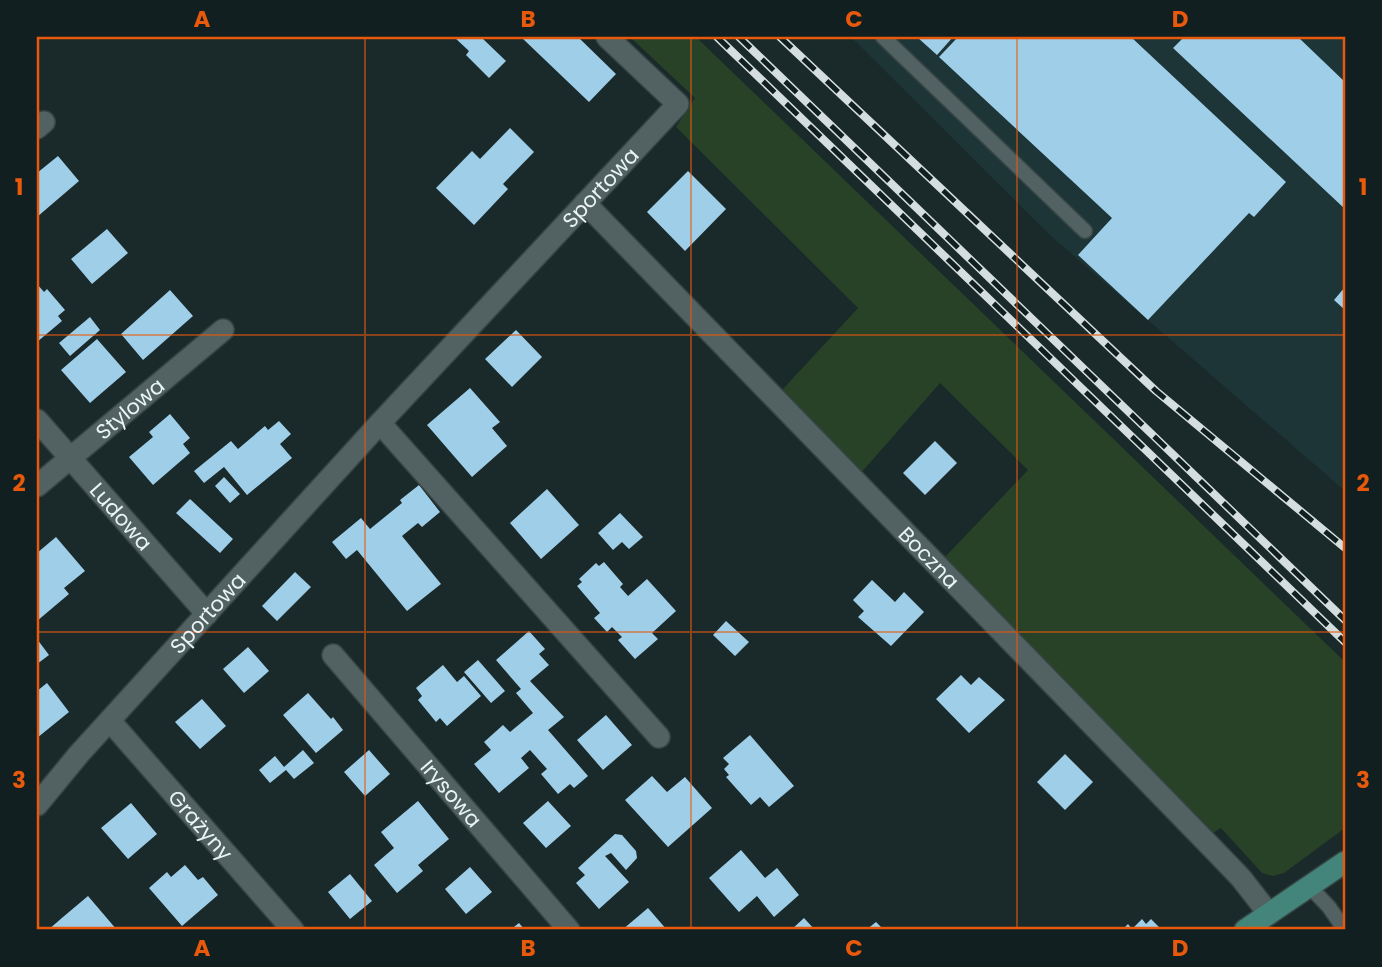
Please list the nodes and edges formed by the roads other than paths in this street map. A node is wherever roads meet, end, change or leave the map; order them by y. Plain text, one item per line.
1 (607, 37) edge
2 (883, 37) edge
3 (585, 204) junction
4 (1085, 231) dead end
5 (223, 330) dead end
6 (37, 420) edge
7 (380, 423) junction
8 (71, 460) junction
9 (37, 486) edge
10 (206, 614) junction
11 (332, 655) dead end
12 (110, 721) junction
13 (659, 737) dead end
14 (37, 805) edge
15 (1345, 862) edge
16 (1310, 887) junction
17 (1269, 914) junction
18 (293, 930) edge
19 (569, 930) edge
20 (1245, 930) edge
21 (1345, 930) edge

1 - 3 street, Sportowa
2 - 4 lane
3 - 7 street, Sportowa
3 - 17 street, Boczna
5 - 8 street, Stylowa
6 - 8 street, Ludowa
7 - 10 street, Sportowa
7 - 13 street
8 - 9 street, Stylowa
8 - 10 street, Ludowa
10 - 12 street, Sportowa
11 - 19 street, Irysowa
12 - 14 street, Sportowa
12 - 18 street, Grażyny
15 - 16 street
16 - 17 street
16 - 21 lane
17 - 20 street

